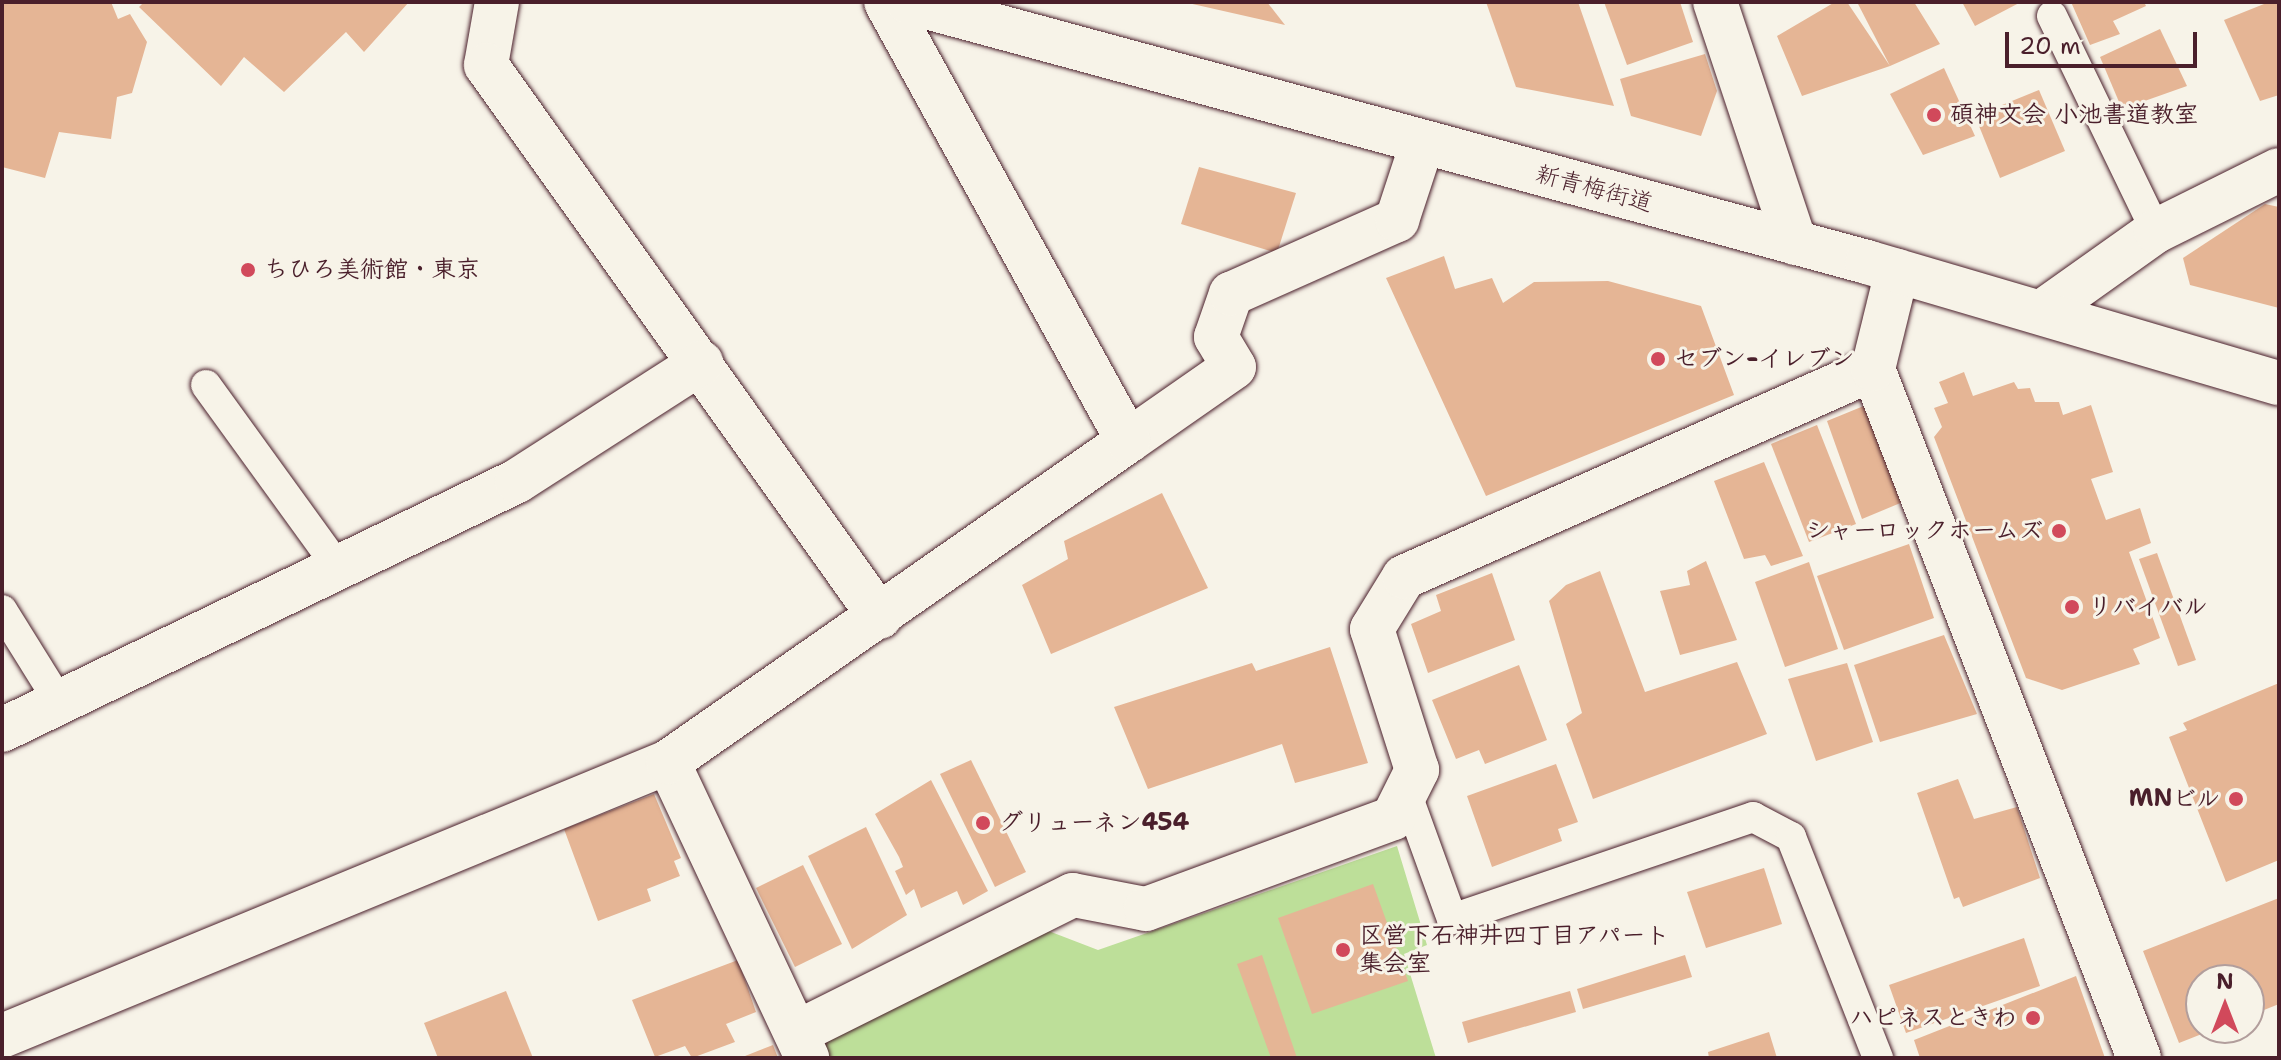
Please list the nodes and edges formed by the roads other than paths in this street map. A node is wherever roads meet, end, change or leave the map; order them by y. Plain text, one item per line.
1 (497, 2) edge
2 (886, 2) edge
3 (908, 2) edge
4 (1715, 2) edge
5 (2052, 16) dead end
6 (1013, 17) edge
7 (1422, 144) junction
8 (2279, 170) edge
9 (2156, 231) junction
10 (1795, 243) junction
11 (1897, 271) junction
12 (2042, 312) junction
13 (701, 363) junction
14 (1873, 369) junction
15 (2279, 383) edge
16 (206, 385) dead end
17 (1128, 441) junction
18 (337, 566) junction
19 (2, 610) edge
20 (880, 617) junction
21 (60, 703) junction
22 (2, 730) edge
23 (668, 762) junction
24 (1406, 792) junction
25 (2, 1036) edge
26 (803, 1045) edge
27 (1878, 1058) edge
28 (2139, 1058) edge

1 - 13 street
2 - 17 street
3 - 6 street, 新青梅街道
4 - 10 street
5 - 9 lane
6 - 7 street, 新青梅街道
7 - 10 street, 新青梅街道
7 - 17 street
8 - 9 street
9 - 12 street
10 - 11 street, 新青梅街道
11 - 12 street, 新青梅街道
11 - 14 street
12 - 15 street, 新青梅街道
13 - 18 street
13 - 20 street
14 - 24 street
14 - 28 street
16 - 18 lane
17 - 20 street
18 - 21 street
19 - 21 lane
20 - 23 street
21 - 22 street
23 - 25 street
23 - 26 street
24 - 26 street
24 - 27 lane

